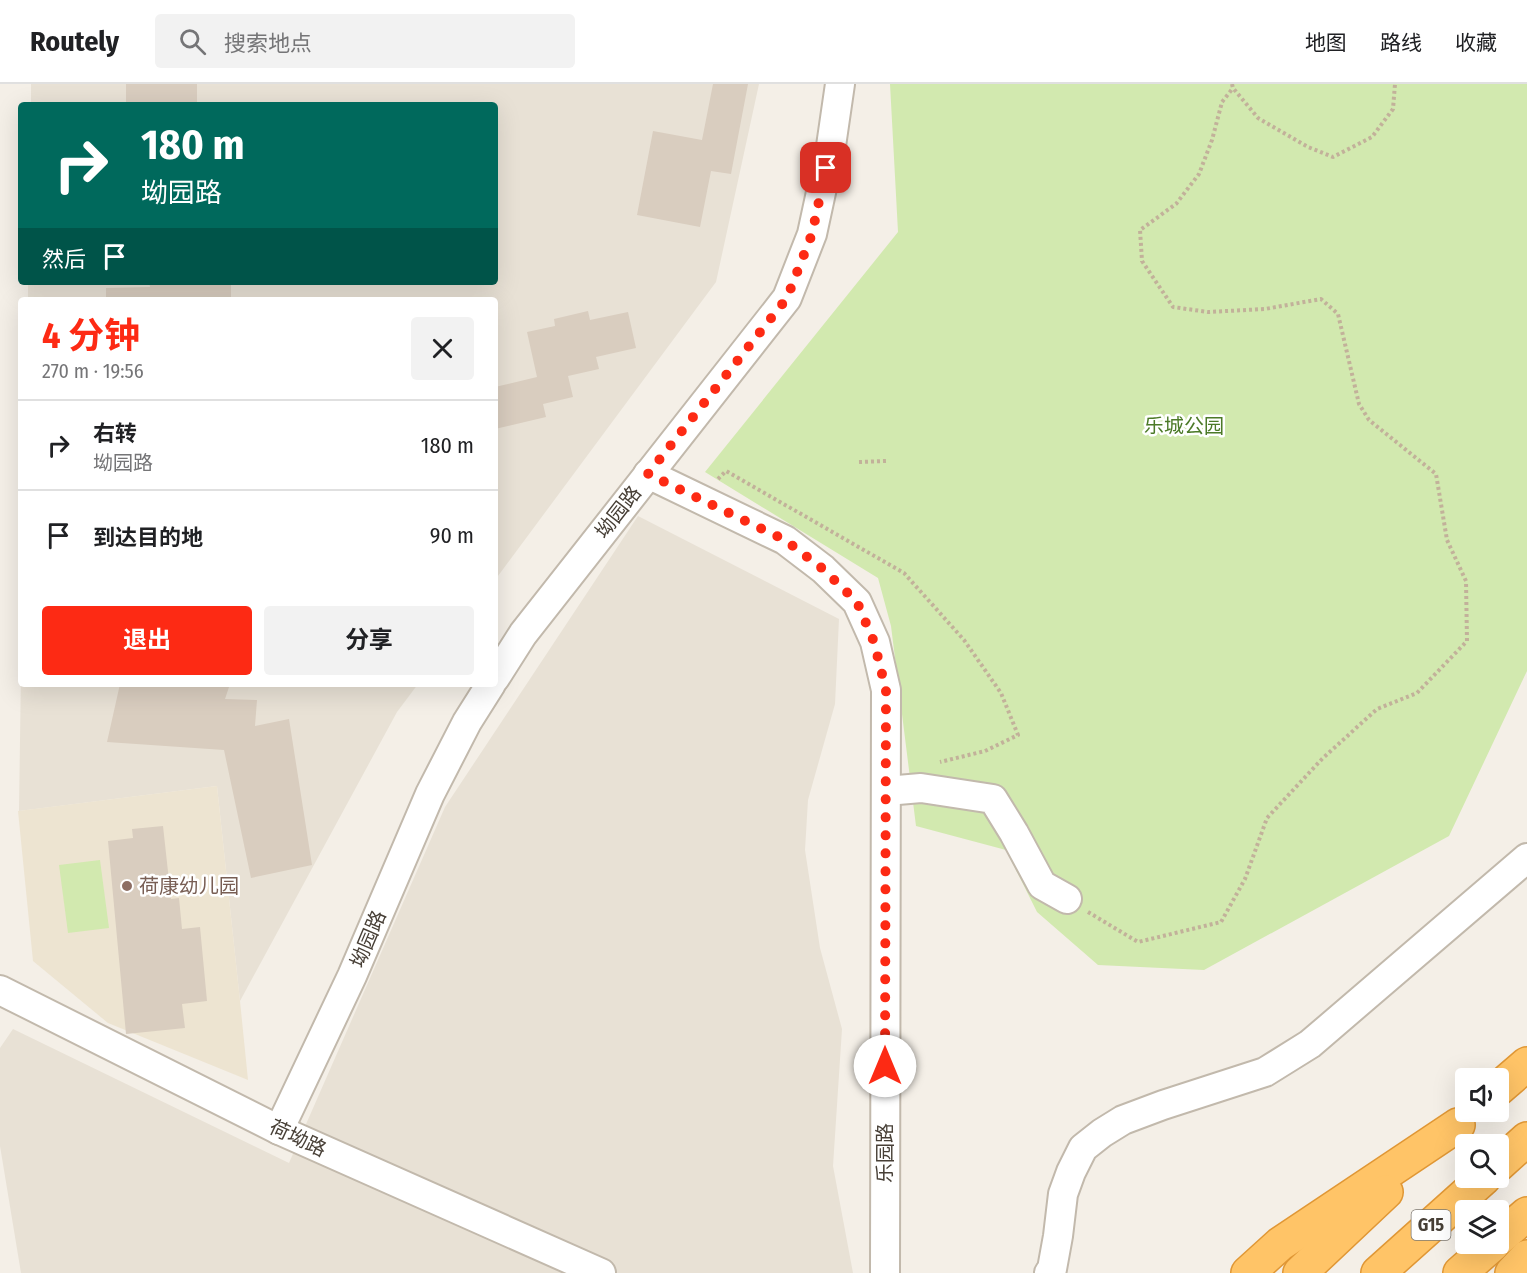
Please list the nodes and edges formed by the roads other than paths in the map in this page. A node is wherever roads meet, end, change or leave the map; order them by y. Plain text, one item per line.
1 (840, 84) edge
2 (648, 474) junction
3 (498, 673) edge
4 (489, 687) edge
5 (886, 791) junction
6 (1527, 858) edge
7 (1068, 899) road end
8 (0, 990) edge
9 (1527, 1064) edge
10 (1509, 1080) edge
11 (1460, 1122) edge
12 (1462, 1122) edge
13 (279, 1130) junction
14 (1527, 1139) edge
15 (1509, 1155) edge
16 (1473, 1188) edge
17 (1527, 1214) edge
18 (1509, 1230) edge
19 (1482, 1254) edge
20 (1527, 1257) edge
21 (601, 1273) edge
22 (885, 1273) edge
23 (1050, 1273) edge
24 (1248, 1273) edge
25 (1300, 1273) edge
26 (1378, 1273) edge
27 (1460, 1273) edge
28 (1512, 1273) edge

1 - 2 street, 坳园路
2 - 3 street, 坳园路
2 - 5 street, 乐园路
4 - 13 street, 坳园路
5 - 7 street
5 - 22 street, 乐园路
6 - 23 street
8 - 13 street, 荷坳路
9 - 10 highway
11 - 24 highway
12 - 25 highway
13 - 21 street, 荷坳路
14 - 15 highway
16 - 26 highway, G15
17 - 18 highway
19 - 27 highway
20 - 28 highway

